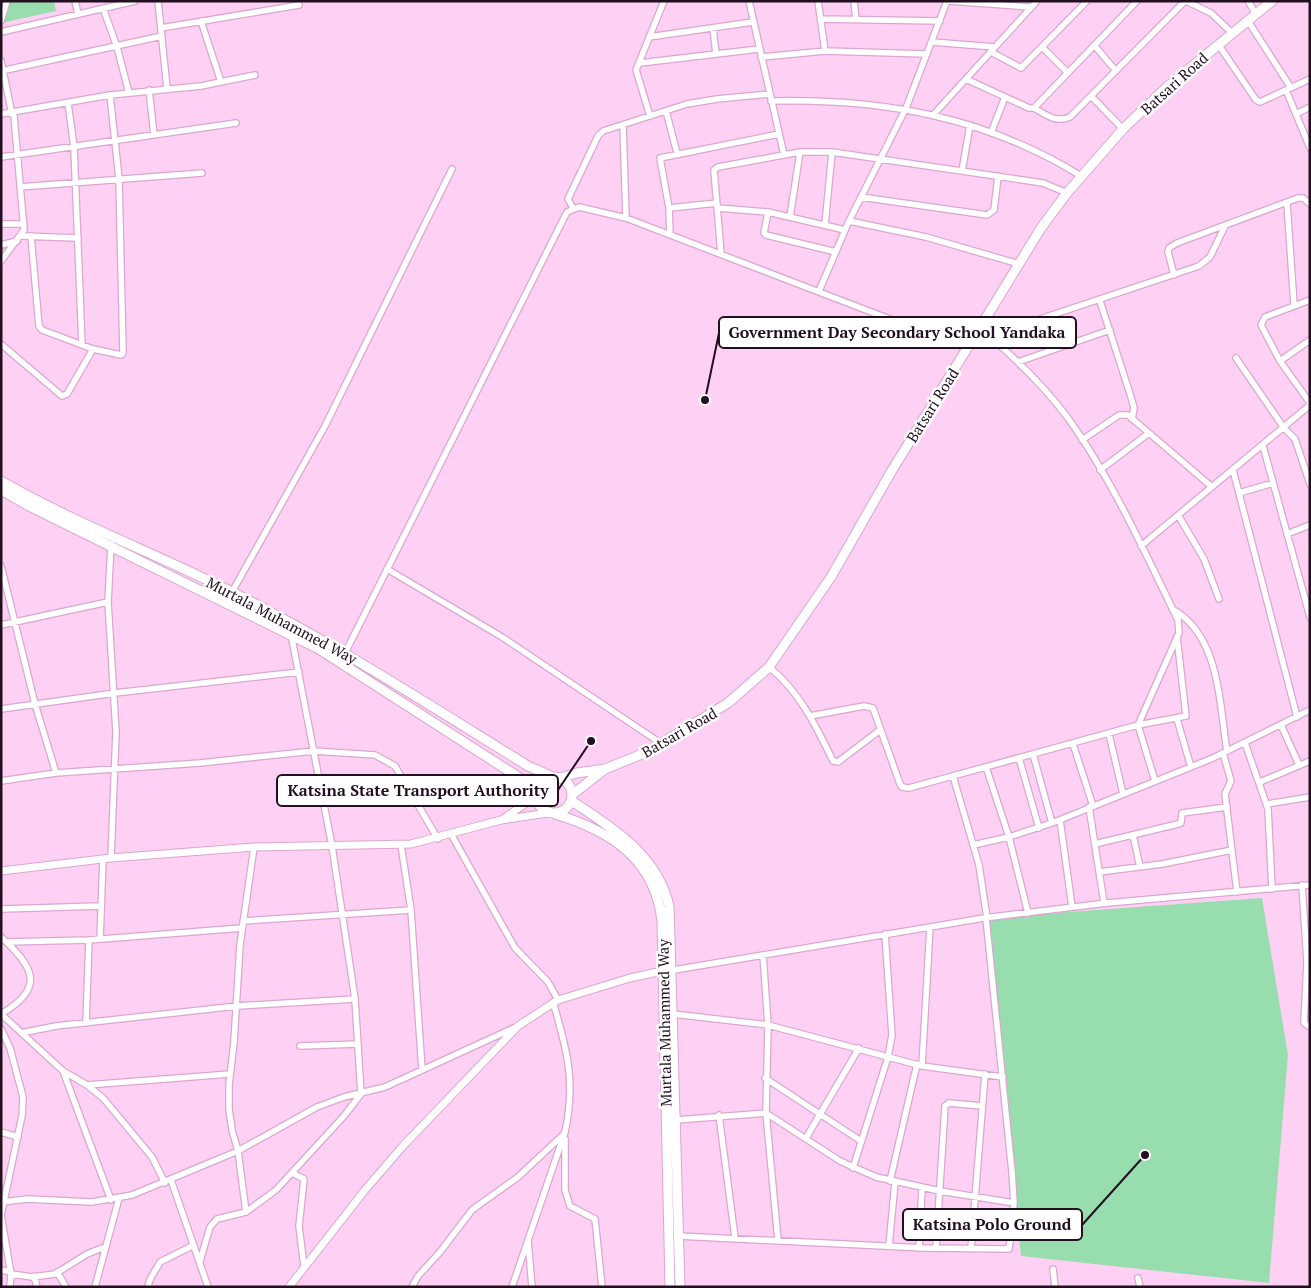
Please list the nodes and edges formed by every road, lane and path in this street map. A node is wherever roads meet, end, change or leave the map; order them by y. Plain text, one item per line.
1 (7, 1) edge
2 (75, 1) edge
3 (135, 1) edge
4 (158, 1) edge
5 (664, 1) edge
6 (749, 1) edge
7 (818, 1) edge
8 (854, 1) edge
9 (947, 1) edge
10 (1037, 1) edge
11 (1087, 1) edge
12 (1137, 1) edge
13 (1185, 1) edge
14 (1248, 1) edge
15 (1272, 1) edge
16 (299, 5) dead end
17 (1031, 7) junction
18 (103, 8) junction
19 (78, 14) junction
20 (1256, 14) junction
21 (821, 19) junction
22 (856, 20) junction
23 (1, 21) edge
24 (201, 21) junction
25 (940, 21) junction
26 (1248, 21) junction
27 (752, 22) junction
28 (161, 28) junction
29 (713, 28) junction
30 (1, 32) edge
31 (1232, 33) junction
32 (162, 36) junction
33 (649, 37) junction
34 (932, 42) junction
35 (1218, 44) junction
36 (1094, 46) junction
37 (117, 47) junction
38 (1042, 47) junction
39 (993, 49) junction
40 (759, 50) junction
41 (825, 52) junction
42 (716, 54) junction
43 (927, 54) junction
44 (761, 58) junction
45 (1, 61) edge
46 (640, 63) junction
47 (2, 71) edge
48 (1116, 71) junction
49 (1068, 74) junction
50 (255, 75) dead end
51 (966, 79) junction
52 (1310, 79) edge
53 (221, 82) junction
54 (167, 88) junction
55 (1289, 89) junction
56 (149, 90) junction
57 (129, 93) junction
58 (770, 94) junction
59 (110, 95) junction
60 (1091, 96) junction
61 (1005, 97) junction
62 (772, 101) junction
63 (68, 103) junction
64 (1310, 107) edge
65 (906, 108) junction
66 (1034, 108) junction
67 (666, 111) junction
68 (1, 114) edge
69 (12, 114) junction
70 (934, 114) junction
71 (1296, 114) junction
72 (650, 116) junction
73 (236, 123) dead end
74 (623, 125) junction
75 (970, 125) junction
76 (1123, 129) junction
77 (991, 133) junction
78 (779, 134) junction
79 (154, 135) junction
80 (1308, 138) edge
81 (116, 141) junction
82 (74, 148) junction
83 (1310, 148) edge
84 (800, 152) junction
85 (832, 152) junction
86 (677, 153) junction
87 (784, 155) junction
88 (17, 156) junction
89 (1, 158) edge
90 (880, 159) junction
91 (452, 169) dead end
92 (962, 171) junction
93 (202, 173) dead end
94 (998, 176) junction
95 (1080, 176) junction
96 (119, 179) junction
97 (76, 182) junction
98 (20, 187) junction
99 (1067, 194) junction
100 (862, 197) junction
101 (1287, 203) junction
102 (1310, 204) edge
103 (717, 206) junction
104 (573, 208) junction
105 (668, 208) junction
106 (768, 212) junction
107 (790, 217) junction
108 (626, 218) junction
109 (849, 221) junction
110 (1, 224) edge
111 (24, 224) junction
112 (825, 225) junction
113 (1225, 226) junction
114 (845, 230) junction
115 (670, 235) junction
116 (22, 236) junction
117 (31, 236) junction
118 (78, 238) junction
119 (17, 241) junction
120 (1, 245) edge
121 (836, 252) junction
122 (721, 254) junction
123 (1, 261) edge
124 (1019, 264) junction
125 (1174, 275) junction
126 (819, 291) junction
127 (1310, 300) edge
128 (1100, 301) junction
129 (1294, 305) junction
130 (980, 328) junction
131 (1110, 330) junction
132 (989, 336) junction
133 (1310, 340) edge
134 (1, 344) edge
135 (82, 345) junction
136 (93, 349) junction
137 (968, 349) junction
138 (1236, 358) dead end
139 (1280, 361) junction
140 (1018, 362) junction
141 (1310, 404) edge
142 (1132, 419) junction
143 (1284, 428) junction
144 (1149, 433) junction
145 (1082, 440) junction
146 (1263, 446) junction
147 (1100, 470) junction
148 (1233, 470) junction
149 (1, 481) edge
150 (1273, 483) junction
151 (1310, 484) edge
152 (1212, 487) junction
153 (1, 490) edge
154 (1239, 493) junction
155 (1178, 515) junction
156 (1310, 525) edge
157 (1287, 534) junction
158 (111, 544) junction
159 (1141, 546) junction
160 (1, 566) edge
161 (387, 570) junction
162 (2, 576) edge
163 (8, 592) junction
164 (232, 592) junction
165 (1, 593) edge
166 (1219, 599) dead end
167 (108, 602) junction
168 (1172, 609) junction
169 (1310, 617) edge
170 (16, 622) junction
171 (1, 625) edge
172 (292, 634) junction
173 (1177, 637) junction
174 (345, 653) junction
175 (769, 667) junction
176 (298, 672) junction
177 (115, 693) junction
178 (35, 704) junction
179 (1, 709) edge
180 (1310, 710) edge
181 (810, 716) junction
182 (1297, 717) junction
183 (1177, 719) junction
184 (1138, 725) junction
185 (1281, 725) junction
186 (880, 730) junction
187 (1109, 734) junction
188 (1245, 743) junction
189 (662, 744) junction
190 (1073, 744) junction
191 (314, 751) junction
192 (1225, 752) junction
193 (1033, 754) junction
194 (1019, 758) junction
195 (1310, 761) edge
196 (1299, 765) junction
197 (986, 767) junction
198 (1191, 767) junction
199 (115, 768) junction
200 (605, 769) junction
201 (56, 773) junction
202 (953, 776) junction
203 (557, 777) junction
204 (1, 781) edge
205 (1155, 781) junction
206 (1260, 782) junction
207 (536, 793) junction
208 (1123, 794) junction
209 (1310, 797) edge
210 (572, 798) junction
211 (1267, 804) junction
212 (1091, 806) junction
213 (1227, 808) junction
214 (552, 813) junction
215 (501, 820) junction
216 (1060, 820) junction
217 (1052, 823) junction
218 (1039, 828) junction
219 (451, 834) junction
220 (1133, 835) junction
221 (1009, 837) junction
222 (438, 839) junction
223 (1095, 844) junction
224 (401, 845) junction
225 (973, 845) junction
226 (332, 846) junction
227 (254, 847) junction
228 (1232, 850) junction
229 (107, 858) junction
230 (1140, 867) junction
231 (1, 870) edge
232 (1099, 872) junction
233 (1310, 885) edge
234 (1302, 886) junction
235 (1272, 889) junction
236 (1237, 892) junction
237 (1104, 903) junction
238 (100, 906) junction
239 (1072, 907) junction
240 (1, 909) edge
241 (411, 910) junction
242 (1028, 913) junction
243 (342, 916) junction
244 (987, 918) junction
245 (243, 921) junction
246 (930, 927) junction
247 (242, 928) junction
248 (885, 934) junction
249 (1, 937) edge
250 (100, 939) junction
251 (89, 940) junction
252 (7, 942) junction
253 (762, 955) junction
254 (672, 970) junction
255 (662, 972) junction
256 (1308, 978) edge
257 (355, 999) junction
258 (555, 1001) junction
259 (237, 1006) junction
260 (1, 1014) edge
261 (673, 1014) junction
262 (86, 1023) junction
263 (768, 1025) junction
264 (518, 1026) junction
265 (1310, 1027) edge
266 (1, 1029) edge
267 (21, 1033) junction
268 (358, 1044) junction
269 (300, 1046) dead end
270 (859, 1048) junction
271 (888, 1057) junction
272 (919, 1065) junction
273 (422, 1070) junction
274 (63, 1071) junction
275 (230, 1074) junction
276 (985, 1074) junction
277 (1003, 1077) junction
278 (766, 1078) junction
279 (88, 1085) junction
280 (361, 1094) junction
281 (982, 1106) junction
282 (766, 1113) junction
283 (820, 1114) junction
284 (719, 1115) junction
285 (676, 1120) junction
286 (1, 1132) edge
287 (565, 1132) junction
288 (18, 1137) junction
289 (806, 1138) junction
290 (861, 1142) junction
291 (238, 1151) junction
292 (853, 1168) junction
293 (292, 1173) junction
294 (171, 1180) junction
295 (893, 1181) junction
296 (165, 1183) junction
297 (922, 1188) junction
298 (940, 1192) junction
299 (975, 1197) junction
300 (119, 1198) junction
301 (111, 1200) junction
302 (3, 1202) junction
303 (1014, 1203) junction
304 (246, 1212) junction
305 (1, 1215) edge
306 (678, 1236) junction
307 (528, 1238) junction
308 (735, 1238) junction
309 (778, 1240) junction
310 (194, 1245) junction
311 (889, 1246) junction
312 (105, 1247) junction
313 (919, 1248) junction
314 (936, 1248) junction
315 (971, 1250) junction
316 (200, 1261) junction
317 (304, 1267) junction
318 (1053, 1269) dead end
319 (1, 1270) edge
320 (57, 1272) junction
321 (11, 1273) junction
322 (34, 1276) junction
323 (1138, 1278) dead end
324 (10, 1287) edge
325 (37, 1287) edge
326 (66, 1287) edge
327 (95, 1287) edge
328 (148, 1287) edge
329 (208, 1287) edge
330 (289, 1287) edge
331 (412, 1287) edge
332 (512, 1287) edge
333 (532, 1287) edge
334 (602, 1287) edge
335 (670, 1287) edge
336 (680, 1287) edge
337 (1055, 1287) edge
338 (1140, 1287) edge

1 - 23 street
2 - 19 street
3 - 18 street
4 - 28 street
5 - 33 street
6 - 27 street
7 - 21 street
8 - 22 street
9 - 17 street
9 - 25 street
10 - 17 street
11 - 38 street
12 - 36 street
13 - 31 street
13 - 48 street
14 - 20 street
15 - 20 main road, Batsari Road
16 - 24 street
17 - 39 street
18 - 19 street
18 - 37 street
19 - 30 street
20 - 26 main road, Batsari Road
21 - 22 street
21 - 41 street
22 - 25 street
24 - 28 street
24 - 53 street
25 - 34 street
26 - 31 main road, Batsari Road
26 - 55 street
27 - 29 street
27 - 40 street
28 - 32 street
29 - 33 street
29 - 42 street
31 - 35 main road, Batsari Road
32 - 37 street
32 - 54 street
33 - 46 street
34 - 39 street
34 - 43 street
35 - 55 street
35 - 76 main road, Batsari Road
36 - 48 street
36 - 49 street
37 - 47 street
37 - 57 street
38 - 39 street
38 - 49 street
39 - 51 street
40 - 42 street
40 - 44 street
41 - 43 street
41 - 44 street
42 - 46 street
43 - 65 street
44 - 58 street
45 - 47 street
46 - 72 street
47 - 69 street
48 - 60 street
49 - 66 street
50 - 53 street
51 - 61 street
51 - 70 street
52 - 55 street
53 - 54 street
54 - 56 street
55 - 71 street
56 - 57 street
56 - 79 street
57 - 59 street
58 - 62 street
58 - 67 street
59 - 63 street
59 - 81 street
60 - 66 street
60 - 76 street
61 - 66 street
61 - 77 street
62 - 65 street
62 - 78 street
63 - 69 street
63 - 82 street
64 - 71 street
65 - 70 street
65 - 90 street
67 - 72 street
67 - 86 street
68 - 69 street
69 - 88 street
70 - 75 street
71 - 80 street
72 - 74 street
73 - 79 street
74 - 104 street
74 - 108 street
75 - 77 street
75 - 92 street
76 - 95 main road, Batsari Road
77 - 95 street
78 - 86 street
78 - 87 street
79 - 81 street
80 - 83 street
81 - 82 street
81 - 96 street
82 - 88 street
82 - 97 street
84 - 85 street
84 - 87 street
84 - 107 street
85 - 90 street
85 - 112 street
86 - 105 street
87 - 103 street
88 - 89 street
88 - 98 street
90 - 92 street
90 - 100 street
91 - 164 street
92 - 94 street
93 - 96 street
94 - 99 street
94 - 100 street
95 - 99 main road, Batsari Road
96 - 97 street
96 - 136 street
97 - 98 street
97 - 118 street
98 - 111 street
99 - 124 main road, Batsari Road
100 - 109 street
101 - 102 street
101 - 113 street
101 - 129 street
103 - 105 street
103 - 106 street
103 - 122 street
104 - 108 street
104 - 161 street
105 - 115 street
106 - 107 street
106 - 121 street
107 - 112 street
108 - 115 street
109 - 114 street
109 - 124 street
110 - 111 street
111 - 116 street
112 - 114 street
113 - 125 street
113 - 125 street
114 - 121 street
115 - 122 street
116 - 117 street
116 - 119 street
117 - 118 street
117 - 135 street
118 - 135 street
119 - 120 street
119 - 123 street
121 - 126 street
122 - 126 street
124 - 130 main road, Batsari Road
125 - 128 street
126 - 137 street
127 - 129 street
128 - 131 street
128 - 132 street
129 - 139 street
130 - 132 street
130 - 137 main road, Batsari Road
131 - 140 street
131 - 142 street
132 - 140 street
133 - 139 street
134 - 136 street
135 - 136 street
137 - 175 main road, Batsari Road
138 - 143 street
139 - 141 street
140 - 145 street
141 - 143 street
142 - 144 street
142 - 145 street
143 - 146 street
143 - 151 street
144 - 147 street
144 - 152 street
145 - 147 street
146 - 148 street
146 - 150 street
147 - 159 street
148 - 152 street
148 - 154 street
149 - 164 main road, Murtala Muhammed Way
150 - 154 street
150 - 157 street
152 - 155 street
153 - 158 main road, Murtala Muhammed Way
154 - 182 street
155 - 159 street
155 - 166 street
156 - 157 street
157 - 169 street
158 - 167 street
158 - 172 main road, Murtala Muhammed Way
159 - 168 street
160 - 162 street
161 - 174 street
161 - 189 street
162 - 163 street
163 - 165 street
163 - 170 street
164 - 174 main road, Murtala Muhammed Way
167 - 170 street
167 - 177 street
168 - 173 street
168 - 192 street
170 - 171 street
170 - 178 street
172 - 176 street
172 - 207 main road, Murtala Muhammed Way
173 - 183 street
173 - 184 street
174 - 203 main road, Murtala Muhammed Way
175 - 181 street
175 - 189 main road, Batsari Road
176 - 177 street
176 - 191 street
177 - 178 street
177 - 199 street
178 - 179 street
178 - 201 street
180 - 182 street
181 - 186 street
181 - 186 street
182 - 185 street
183 - 184 street
183 - 198 street
184 - 187 street
184 - 205 street
185 - 188 street
185 - 196 street
186 - 202 street
187 - 190 street
187 - 208 street
188 - 192 street
188 - 206 street
189 - 200 main road, Batsari Road
190 - 193 street
190 - 212 street
191 - 199 street
191 - 222 street
191 - 226 street
192 - 198 street
192 - 213 street
193 - 194 street
193 - 217 street
194 - 197 street
194 - 218 street
195 - 196 street
196 - 206 street
197 - 202 street
197 - 221 street
198 - 205 street
199 - 201 street
199 - 229 street
200 - 203 main road
200 - 210 main road
201 - 204 street
202 - 225 street
203 - 207 main road
203 - 210 main road
205 - 208 street
206 - 211 street
207 - 214 main road
207 - 215 street
208 - 212 street
209 - 211 street
210 - 214 main road
210 - 254 main road
211 - 235 street
212 - 216 street
212 - 223 street
213 - 220 street
213 - 228 street
214 - 215 street
214 - 255 main road, Murtala Muhammed Way
215 - 219 street
216 - 217 street
216 - 239 street
217 - 218 street
218 - 221 street
219 - 222 street
219 - 258 street
220 - 223 street
220 - 230 street
221 - 225 street
221 - 242 street
222 - 224 street
223 - 232 street
224 - 226 street
224 - 241 street
225 - 244 street
226 - 227 street
226 - 243 street
227 - 229 street
227 - 245 street
228 - 230 street
228 - 236 street
229 - 231 street
229 - 238 street
230 - 232 street
232 - 237 street
233 - 234 street
234 - 235 street
234 - 256 street
235 - 236 street
236 - 237 street
237 - 239 street
238 - 240 street
238 - 250 street
239 - 242 street
241 - 243 street
241 - 273 street
242 - 244 street
243 - 245 street
243 - 257 street
244 - 246 street
244 - 277 street
245 - 247 street
246 - 248 street
246 - 272 street
247 - 250 street
247 - 259 street
248 - 253 street
248 - 271 street
249 - 252 street
250 - 251 street
251 - 252 street
251 - 262 street
252 - 260 street
253 - 254 street
253 - 263 street
254 - 255 street
254 - 261 main road
255 - 258 street
255 - 335 main road, Murtala Muhammed Way
256 - 265 street
257 - 259 street
257 - 268 street
258 - 264 street
258 - 287 street
259 - 262 street
259 - 275 street
260 - 267 street
261 - 263 street
261 - 285 main road
262 - 267 street
263 - 270 street
263 - 278 street
264 - 273 street
264 - 317 street
266 - 288 street
267 - 274 street
268 - 269 street
268 - 280 street
270 - 271 street
270 - 283 street
271 - 272 street
271 - 290 street
272 - 276 street
272 - 295 street
273 - 280 street
274 - 279 street
274 - 301 street
275 - 279 street
275 - 291 street
276 - 277 street
276 - 281 street
277 - 303 street
278 - 282 street
278 - 283 street
279 - 296 street
280 - 291 street
280 - 293 street
281 - 298 street
281 - 299 street
282 - 284 street
282 - 289 street
282 - 309 street
283 - 289 street
283 - 290 street
284 - 285 street
284 - 308 street
285 - 306 main road
286 - 288 street
287 - 307 street
287 - 331 street
287 - 334 street
288 - 302 street
289 - 292 street
290 - 292 street
291 - 294 street
291 - 304 street
292 - 295 street
293 - 304 street
293 - 317 street
294 - 296 street
294 - 310 street
295 - 297 street
295 - 311 street
296 - 300 street
297 - 298 street
297 - 313 street
298 - 299 street
298 - 314 street
299 - 303 street
299 - 315 street
300 - 301 street
300 - 312 street
301 - 302 street
302 - 305 street
303 - 315 street
304 - 316 street
305 - 321 street
306 - 308 street
306 - 336 main road
307 - 332 street
307 - 333 street
308 - 309 street
309 - 311 street
310 - 316 street
310 - 328 street
311 - 313 street
312 - 320 street
312 - 327 street
313 - 314 street
314 - 315 street
316 - 329 street
317 - 330 street
318 - 337 street
319 - 321 street
320 - 322 street
320 - 326 street
321 - 322 street
321 - 324 street
322 - 325 street
323 - 338 street

